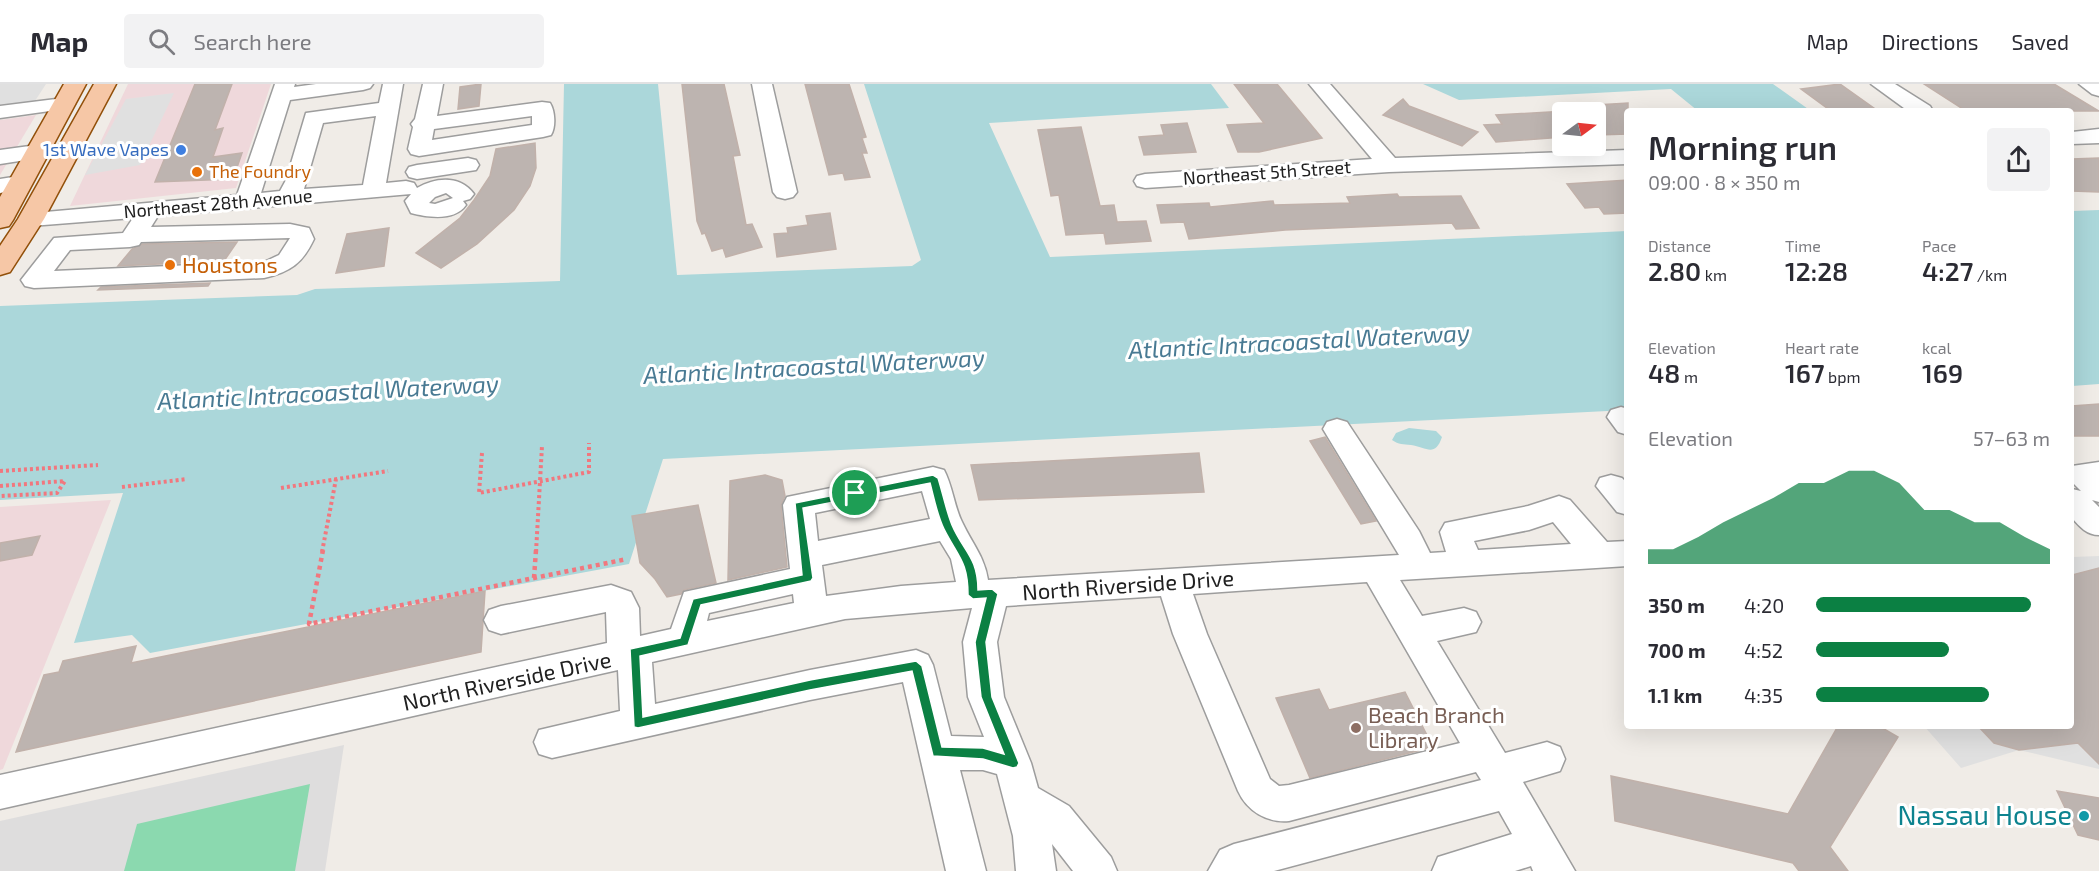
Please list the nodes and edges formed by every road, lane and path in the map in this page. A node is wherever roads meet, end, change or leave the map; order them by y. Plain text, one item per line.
1 (105, 84) edge
2 (363, 84) edge
3 (393, 84) edge
4 (433, 84) edge
5 (762, 84) edge
6 (1319, 84) edge
7 (1881, 84) edge
8 (2089, 84) edge
9 (283, 90) edge
10 (2099, 90) edge
11 (70, 94) edge
12 (388, 108) junction
13 (1917, 108) edge
14 (0, 112) edge
15 (422, 124) junction
16 (2099, 136) edge
17 (2074, 138) edge
18 (418, 148) junction
19 (1624, 157) edge
20 (468, 165) dead end
21 (1389, 165) junction
22 (7, 177) edge
23 (1145, 181) dead end
24 (413, 186) junction
25 (373, 190) junction
26 (785, 192) dead end
27 (288, 198) junction
28 (458, 200) dead end
29 (247, 201) junction
30 (150, 210) junction
31 (31, 219) junction
32 (0, 220) edge
33 (134, 235) junction
34 (0, 266) edge
35 (1337, 429) dead end
36 (589, 444) dead end
37 (542, 446) dead end
38 (483, 453) dead end
39 (98, 465) dead end
40 (0, 471) edge
41 (388, 471) dead end
42 (2099, 473) edge
43 (187, 478) dead end
44 (336, 479) junction
45 (539, 482) junction
46 (0, 486) edge
47 (122, 487) dead end
48 (281, 488) dead end
49 (2099, 491) edge
50 (0, 496) edge
51 (2074, 503) edge
52 (2089, 525) edge
53 (948, 527) junction
54 (1613, 554) edge
55 (627, 559) dead end
56 (1466, 563) junction
57 (1420, 566) junction
58 (806, 567) junction
59 (1376, 569) junction
60 (534, 578) junction
61 (1173, 582) junction
62 (983, 594) junction
63 (812, 613) junction
64 (501, 620) dead end
65 (1464, 622) dead end
66 (1414, 632) junction
67 (684, 641) junction
68 (629, 654) junction
69 (638, 723) junction
70 (552, 742) dead end
71 (937, 753) junction
72 (1547, 759) dead end
73 (1013, 763) junction
74 (1497, 772) junction
75 (0, 792) edge
76 (1022, 799) junction
77 (1548, 858) edge
78 (966, 871) edge
79 (1036, 871) edge
80 (1097, 871) edge
81 (1228, 871) edge
82 (1452, 871) edge

1 - 31 main road
2 - 9 street
3 - 12 street
4 - 15 street
5 - 26 street
6 - 21 street, Northeast 5th Street
7 - 13 street
8 - 10 street
9 - 29 street
11 - 14 street
11 - 22 main road
12 - 25 street
12 - 27 street
15 - 18 street
15 - 18 street
16 - 17 street
18 - 24 street
19 - 21 street, Northeast 5th Street
20 - 24 street, Northeast 28th Avenue
21 - 23 street, Northeast 5th Street
22 - 31 main road
22 - 32 main road
24 - 25 street, Northeast 28th Avenue
24 - 28 street
25 - 27 street, Northeast 28th Avenue
27 - 29 street, Northeast 28th Avenue
29 - 30 street, Northeast 28th Avenue
30 - 31 street, Northeast 28th Avenue
30 - 33 street
31 - 34 main road
33 - 33 street
35 - 57 street
36 - 45 path
37 - 45 path
38 - 45 path
39 - 40 path
41 - 44 path
42 - 49 street
43 - 47 path
44 - 48 path
44 - 60 path
45 - 60 path
46 - 50 path
51 - 52 street
53 - 58 street
53 - 58 street
53 - 62 street
54 - 56 street, North Riverside Drive
54 - 56 street
55 - 60 path
56 - 57 street, North Riverside Drive
57 - 59 street, North Riverside Drive
58 - 63 street
58 - 67 street
59 - 61 street, North Riverside Drive
59 - 66 street
61 - 62 street, North Riverside Drive
61 - 74 street
62 - 63 street, North Riverside Drive
62 - 73 street
63 - 67 street, North Riverside Drive
64 - 68 street
65 - 66 street
66 - 74 street
67 - 68 street, North Riverside Drive
68 - 69 street
68 - 75 street, North Riverside Drive
69 - 70 street
69 - 71 street
71 - 73 street
71 - 78 street
72 - 74 street
73 - 76 street
74 - 77 street
74 - 81 street
76 - 79 street
76 - 80 street
77 - 82 street

